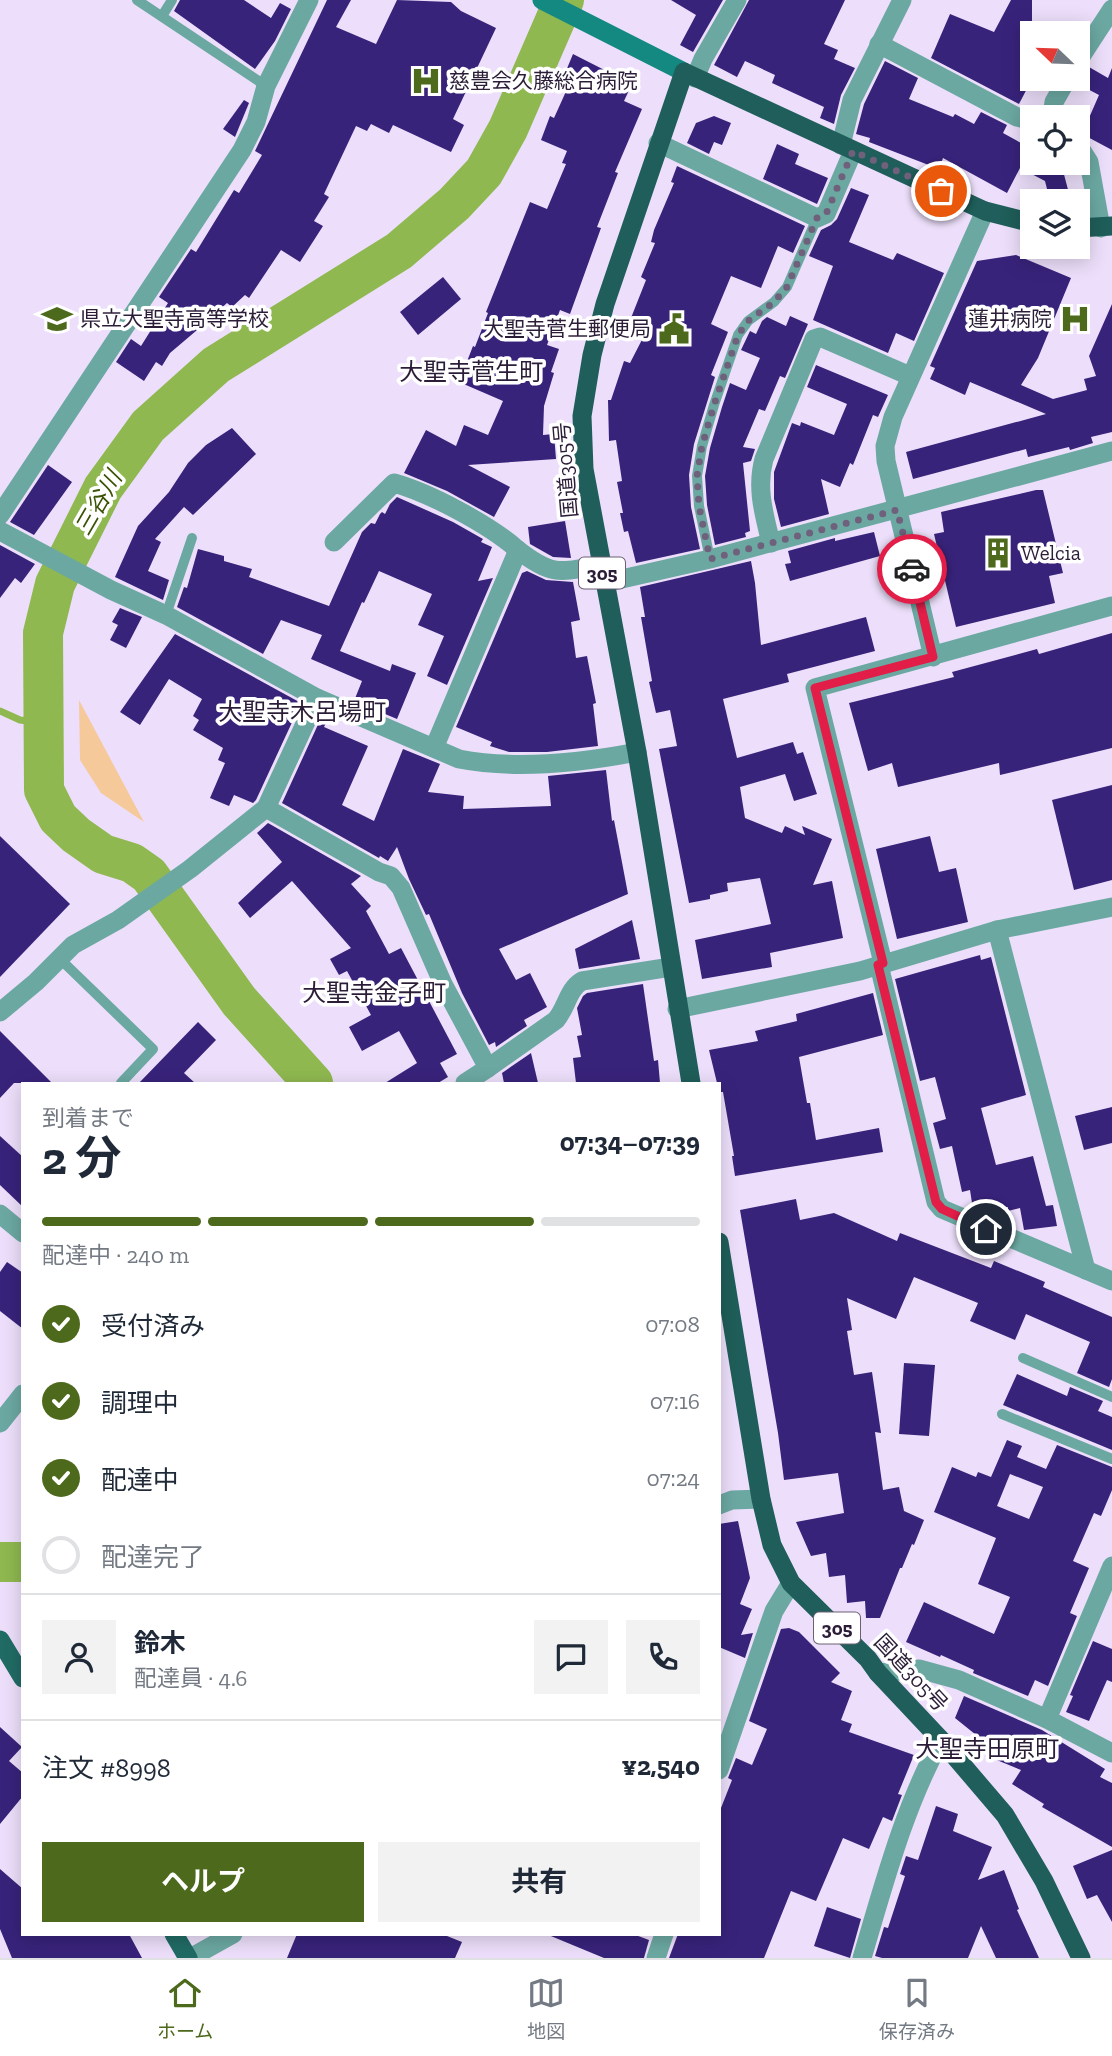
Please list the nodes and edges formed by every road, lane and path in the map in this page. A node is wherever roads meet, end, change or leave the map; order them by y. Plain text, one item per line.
1 (137, 0) edge
2 (172, 0) edge
3 (309, 0) edge
4 (737, 0) edge
5 (902, 0) edge
6 (546, 3) edge
7 (1112, 9) edge
8 (162, 16) junction
9 (1090, 43) edge
10 (879, 44) junction
11 (689, 75) junction
12 (266, 86) junction
13 (1020, 118) edge
14 (658, 143) junction
15 (847, 148) junction
16 (1090, 169) edge
17 (985, 211) junction
18 (817, 218) junction
19 (1020, 220) edge
20 (1107, 227) edge
21 (910, 376) junction
22 (1112, 452) edge
23 (897, 510) junction
24 (0, 515) edge
25 (0, 531) edge
26 (192, 538) dead end
27 (334, 542) dead end
28 (771, 543) junction
29 (518, 551) junction
30 (710, 559) junction
31 (602, 574) junction
32 (1112, 606) edge
33 (166, 615) junction
34 (933, 657) junction
35 (317, 698) junction
36 (434, 748) junction
37 (637, 752) junction
38 (266, 808) junction
39 (1112, 907) edge
40 (997, 930) junction
41 (59, 958) junction
42 (881, 964) junction
43 (671, 967) junction
44 (677, 1009) junction
45 (0, 1012) edge
46 (488, 1068) junction
47 (122, 1082) edge
48 (467, 1082) edge
49 (691, 1082) edge
50 (0, 1214) edge
51 (21, 1231) edge
52 (721, 1255) edge
53 (1086, 1270) junction
54 (1112, 1281) edge
55 (1023, 1358) dead end
56 (1112, 1396) edge
57 (21, 1397) edge
58 (1002, 1413) dead end
59 (0, 1423) edge
60 (1112, 1460) edge
61 (761, 1499) junction
62 (721, 1503) edge
63 (1112, 1566) edge
64 (791, 1583) junction
65 (0, 1640) edge
66 (878, 1674) junction
67 (21, 1675) edge
68 (1047, 1719) junction
69 (941, 1740) junction
70 (1112, 1752) edge
71 (721, 1764) edge
72 (175, 1936) edge
73 (229, 1936) edge
74 (663, 1936) edge
75 (189, 1958) edge
76 (656, 1958) edge
77 (862, 1958) edge
78 (1081, 1958) edge

1 - 8 lane
2 - 8 lane
3 - 12 street
4 - 11 street
5 - 10 street
6 - 11 main road
7 - 9 street
8 - 12 lane
10 - 13 street
10 - 15 street
11 - 14 highway, 国道305号 / 305
11 - 15 highway
12 - 24 street
14 - 18 street
14 - 31 highway, 国道305号 / 305
15 - 17 highway
15 - 18 street
16 - 20 street
17 - 19 highway
17 - 21 street
18 - 30 lane
21 - 23 street
21 - 28 street
22 - 23 street
23 - 28 street
23 - 34 street
25 - 33 street
26 - 33 lane
27 - 29 street
28 - 30 street
29 - 31 street
29 - 36 street
30 - 31 street
31 - 37 highway, 国道305号 / 305
32 - 34 street
33 - 35 street
34 - 42 street
35 - 36 street
35 - 38 street
36 - 37 street
37 - 43 highway, 国道305号 / 305
38 - 41 street
38 - 46 street
39 - 40 street
40 - 42 street
40 - 53 street
41 - 45 street
41 - 47 lane
42 - 44 street
42 - 53 street
43 - 44 highway, 国道305号 / 305
43 - 46 street
44 - 49 highway, 国道305号 / 305
46 - 48 street
50 - 51 street
52 - 61 highway, 国道305号 / 305
53 - 54 street
55 - 56 lane
57 - 59 street
58 - 60 lane
61 - 62 street
61 - 64 highway, 国道305号 / 305
63 - 68 street
64 - 66 highway, 国道305号 / 305
64 - 71 street
65 - 67 main road
66 - 68 street
66 - 69 highway, 国道305号 / 305
68 - 70 street
69 - 77 street
69 - 78 highway, 国道305号 / 305
72 - 75 main road
73 - 75 street
74 - 76 street

